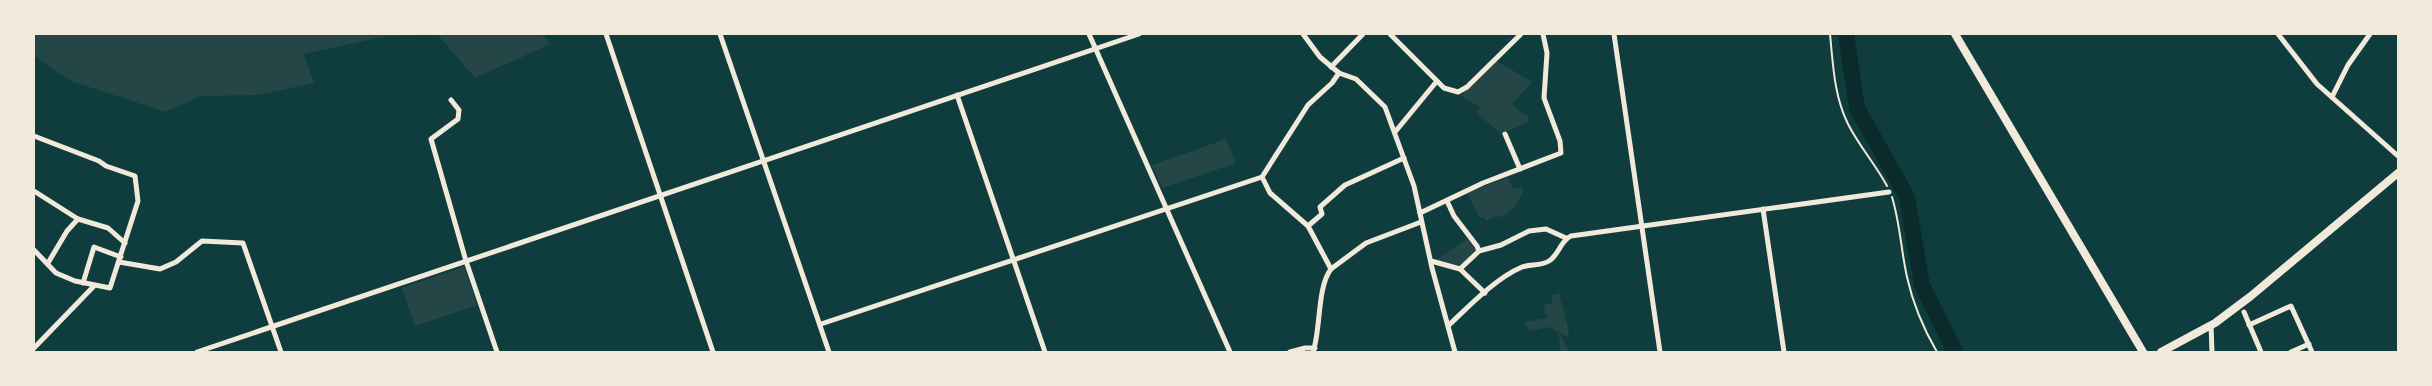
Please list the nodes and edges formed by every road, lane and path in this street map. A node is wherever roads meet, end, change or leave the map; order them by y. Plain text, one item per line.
1 (606, 34) edge
2 (720, 34) edge
3 (1090, 34) edge
4 (1139, 34) edge
5 (1303, 34) edge
6 (1363, 34) edge
7 (1390, 34) edge
8 (1521, 34) edge
9 (1543, 34) edge
10 (1614, 34) edge
11 (1954, 34) edge
12 (2278, 34) edge
13 (2370, 34) edge
14 (1096, 48) junction
15 (1331, 67) junction
16 (1339, 73) junction
17 (1437, 81) junction
18 (958, 95) junction
19 (2332, 97) junction
20 (451, 100) dead end
21 (1395, 132) junction
22 (1504, 134) dead end
23 (34, 136) edge
24 (2398, 156) edge
25 (1404, 158) junction
26 (764, 162) junction
27 (1520, 169) junction
28 (2398, 173) edge
29 (1262, 177) junction
30 (34, 191) edge
31 (1890, 192) dead end
32 (660, 196) junction
33 (1447, 201) junction
34 (1166, 208) junction
35 (1763, 209) junction
36 (1420, 213) junction
37 (78, 219) junction
38 (1420, 222) junction
39 (1308, 226) junction
40 (1642, 226) junction
41 (1566, 238) junction
42 (125, 243) junction
43 (34, 250) edge
44 (1479, 251) junction
45 (1013, 258) junction
46 (120, 259) junction
47 (466, 261) junction
48 (1431, 261) junction
49 (48, 263) junction
50 (1331, 269) junction
51 (1460, 269) junction
52 (82, 283) junction
53 (94, 286) junction
54 (1485, 293) junction
55 (2244, 312) dead end
56 (821, 324) junction
57 (1449, 324) junction
58 (2211, 325) junction
59 (2249, 325) junction
60 (272, 327) junction
61 (2309, 344) junction
62 (34, 348) edge
63 (1314, 350) edge
64 (197, 352) edge
65 (281, 352) edge
66 (497, 352) edge
67 (712, 352) edge
68 (829, 352) edge
69 (1045, 352) edge
70 (1230, 352) edge
71 (1290, 352) edge
72 (1455, 352) edge
73 (1660, 352) edge
74 (1784, 352) edge
75 (2143, 352) edge
76 (2161, 352) edge
77 (2212, 352) edge
78 (2262, 352) edge
79 (2291, 352) edge
80 (2312, 352) edge

1 - 32 street
2 - 26 street
3 - 14 street
4 - 14 street
5 - 15 street
6 - 15 street
7 - 17 street
8 - 17 street
9 - 27 street
10 - 40 street
11 - 75 main road
12 - 19 street
13 - 19 street
14 - 18 street
14 - 34 street
15 - 16 street
16 - 21 street
16 - 29 street
17 - 21 street
18 - 26 street
18 - 45 street
19 - 24 street
20 - 47 street
21 - 25 street
22 - 27 street
23 - 42 street
25 - 36 street
25 - 39 street
26 - 32 street
26 - 56 street
27 - 33 street
28 - 58 main road
29 - 34 street
29 - 39 street
30 - 37 street
31 - 35 street
32 - 47 street
32 - 67 street
33 - 36 street
33 - 44 street
34 - 45 street
34 - 70 street
35 - 40 street
35 - 74 street
36 - 38 street
37 - 42 street
37 - 49 street
38 - 48 street
38 - 50 street
39 - 50 street
40 - 41 street
40 - 73 street
41 - 44 street
41 - 54 street
42 - 46 street
43 - 49 street
44 - 51 street
45 - 56 street
45 - 69 street
46 - 52 street
46 - 53 street
46 - 60 street
47 - 60 street
47 - 66 street
48 - 51 street
48 - 57 street
49 - 52 street
50 - 63 street
51 - 54 street
52 - 53 street
53 - 62 street
54 - 57 street
55 - 59 street
56 - 68 street
57 - 72 street
58 - 76 main road
58 - 77 street
59 - 61 street
59 - 78 street
60 - 64 street
60 - 65 street
61 - 79 street
61 - 80 street
63 - 71 street

